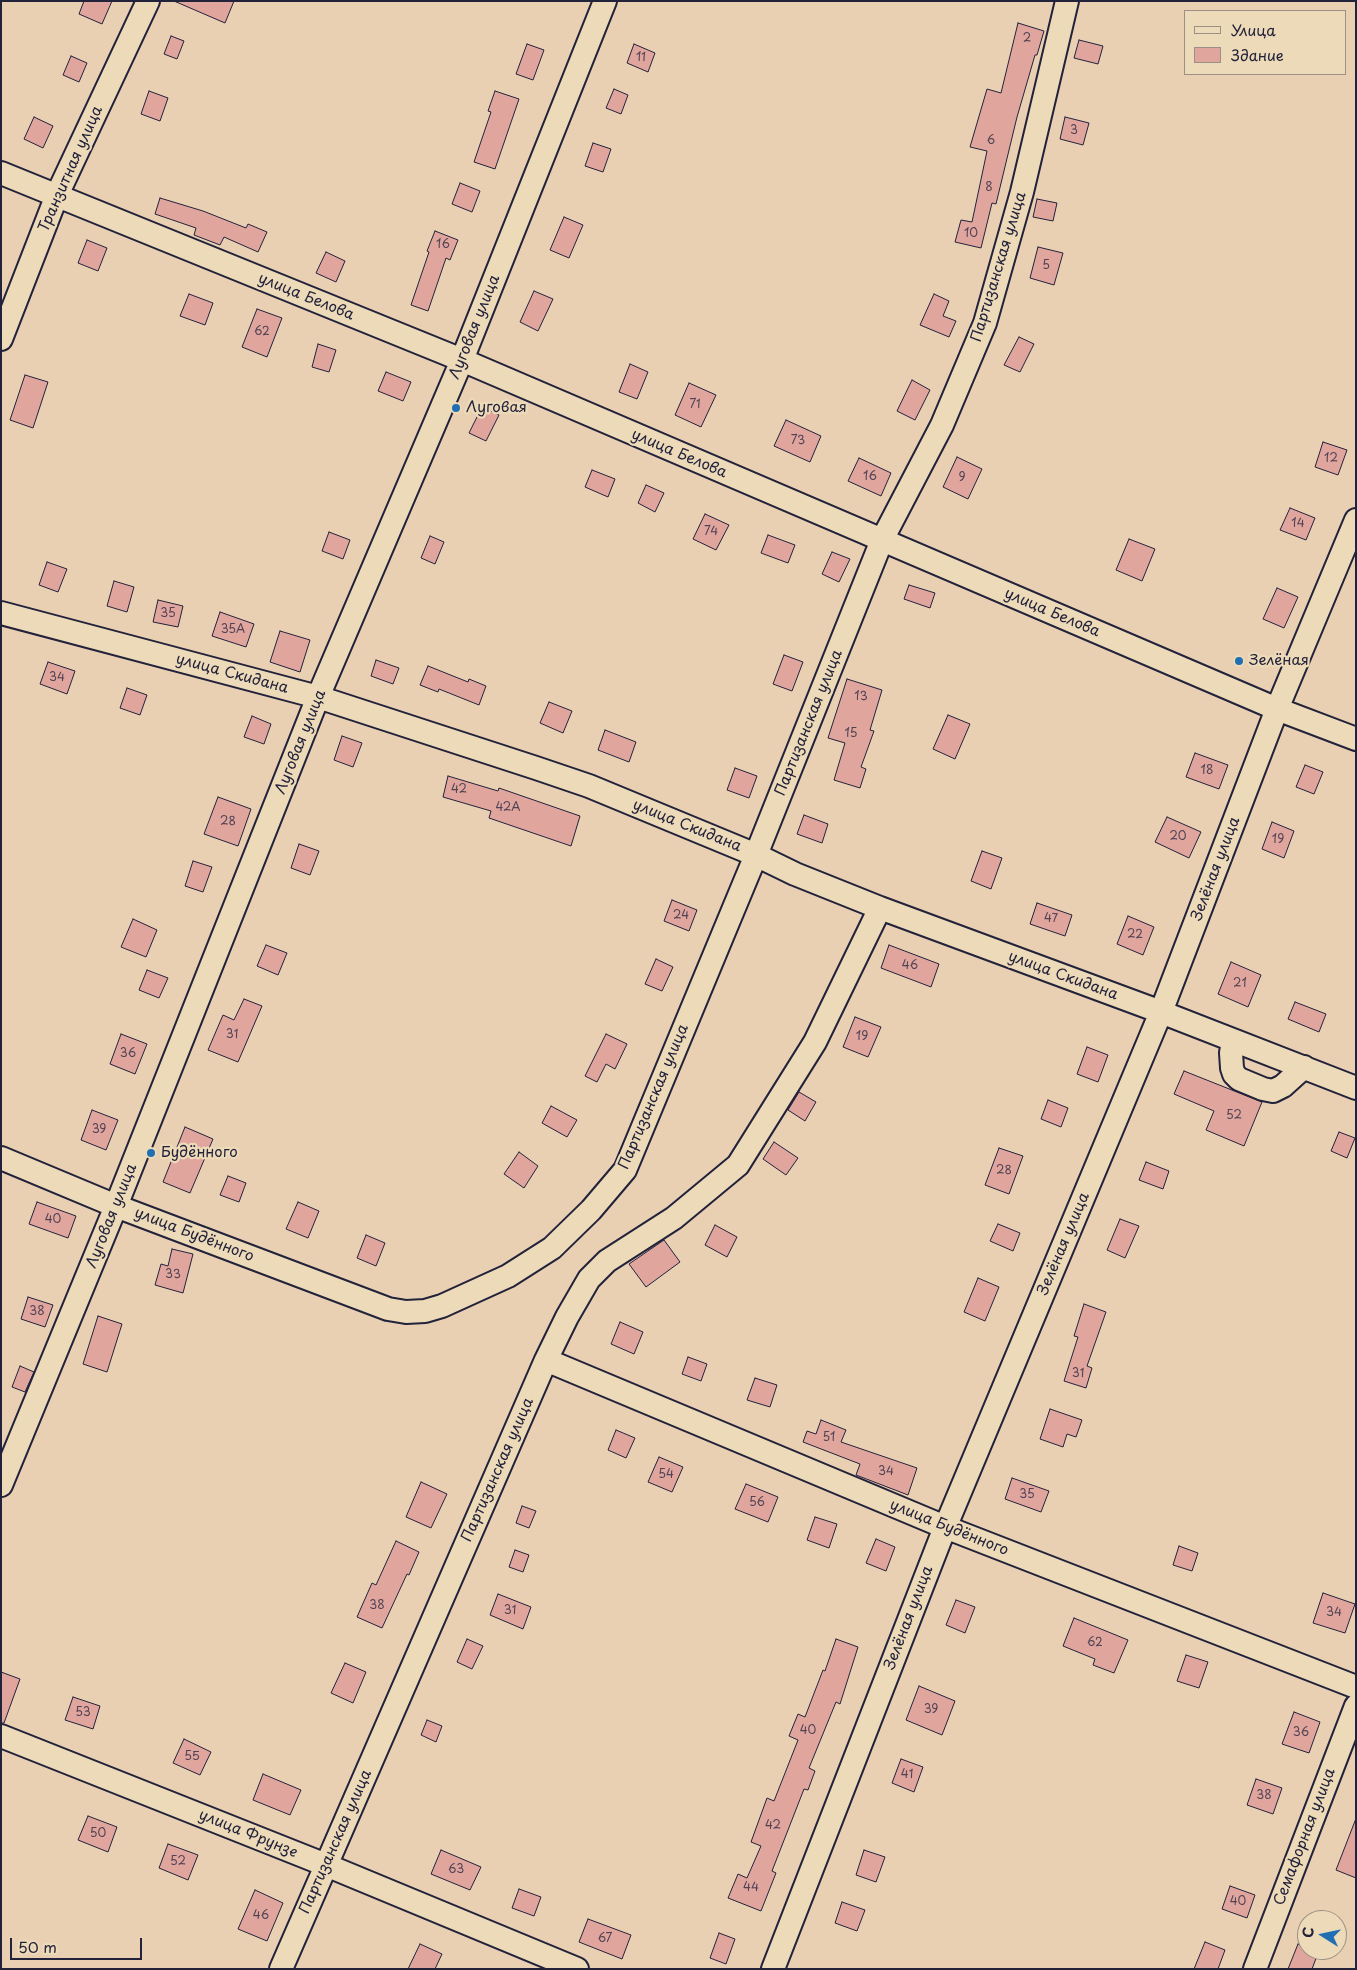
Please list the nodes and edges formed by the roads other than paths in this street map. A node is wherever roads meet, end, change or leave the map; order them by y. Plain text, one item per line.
1 (148, 1) edge
2 (605, 1) edge
3 (1067, 1) edge
4 (1, 173) edge
5 (57, 195) junction
6 (1, 339) edge
7 (462, 360) junction
8 (1356, 520) edge
9 (882, 540) junction
10 (1, 613) edge
11 (318, 697) junction
12 (1277, 709) junction
13 (1356, 739) edge
14 (756, 855) junction
15 (880, 908) junction
16 (1161, 1012) junction
17 (1233, 1040) junction
18 (1304, 1067) junction
19 (1356, 1088) edge
20 (1, 1158) edge
21 (116, 1206) junction
22 (388, 1309) joint
23 (546, 1360) junction
24 (1, 1485) edge
25 (945, 1527) junction
26 (1356, 1688) edge
27 (1356, 1706) edge
28 (1, 1736) edge
29 (326, 1865) junction
30 (281, 1969) edge
31 (577, 1969) edge
32 (773, 1969) edge
33 (1255, 1969) edge

1 - 5 street, Транзитная улица
2 - 7 street, Луговая улица
3 - 9 street, Партизанская улица
4 - 5 street, улица Белова
5 - 6 street, Транзитная улица
5 - 7 street, улица Белова
7 - 9 street, улица Белова
7 - 11 street, Луговая улица
8 - 12 street, Зелёная улица
9 - 12 street, улица Белова
9 - 14 street, Партизанская улица
10 - 11 street, улица Скидана
11 - 14 street, улица Скидана
11 - 21 street, Луговая улица
12 - 13 street, улица Белова
12 - 16 street, Зелёная улица
14 - 15 street, улица Скидана
14 - 22 street, Партизанская улица
15 - 16 street, улица Скидана
15 - 23 street, Партизанская улица
16 - 17 street, улица Скидана
16 - 25 street, Зелёная улица
17 - 18 street, улица Скидана
17 - 18 street
18 - 19 street, улица Скидана
20 - 21 street, улица Будённого
21 - 22 street, улица Будённого
21 - 24 street, Луговая улица
23 - 25 street, улица Будённого
23 - 29 street, Партизанская улица
25 - 26 street, улица Будённого
25 - 32 street, Зелёная улица
27 - 33 street, Семафорная улица
28 - 29 street, улица Фрунзе
29 - 30 street, Партизанская улица
29 - 31 street, улица Фрунзе

